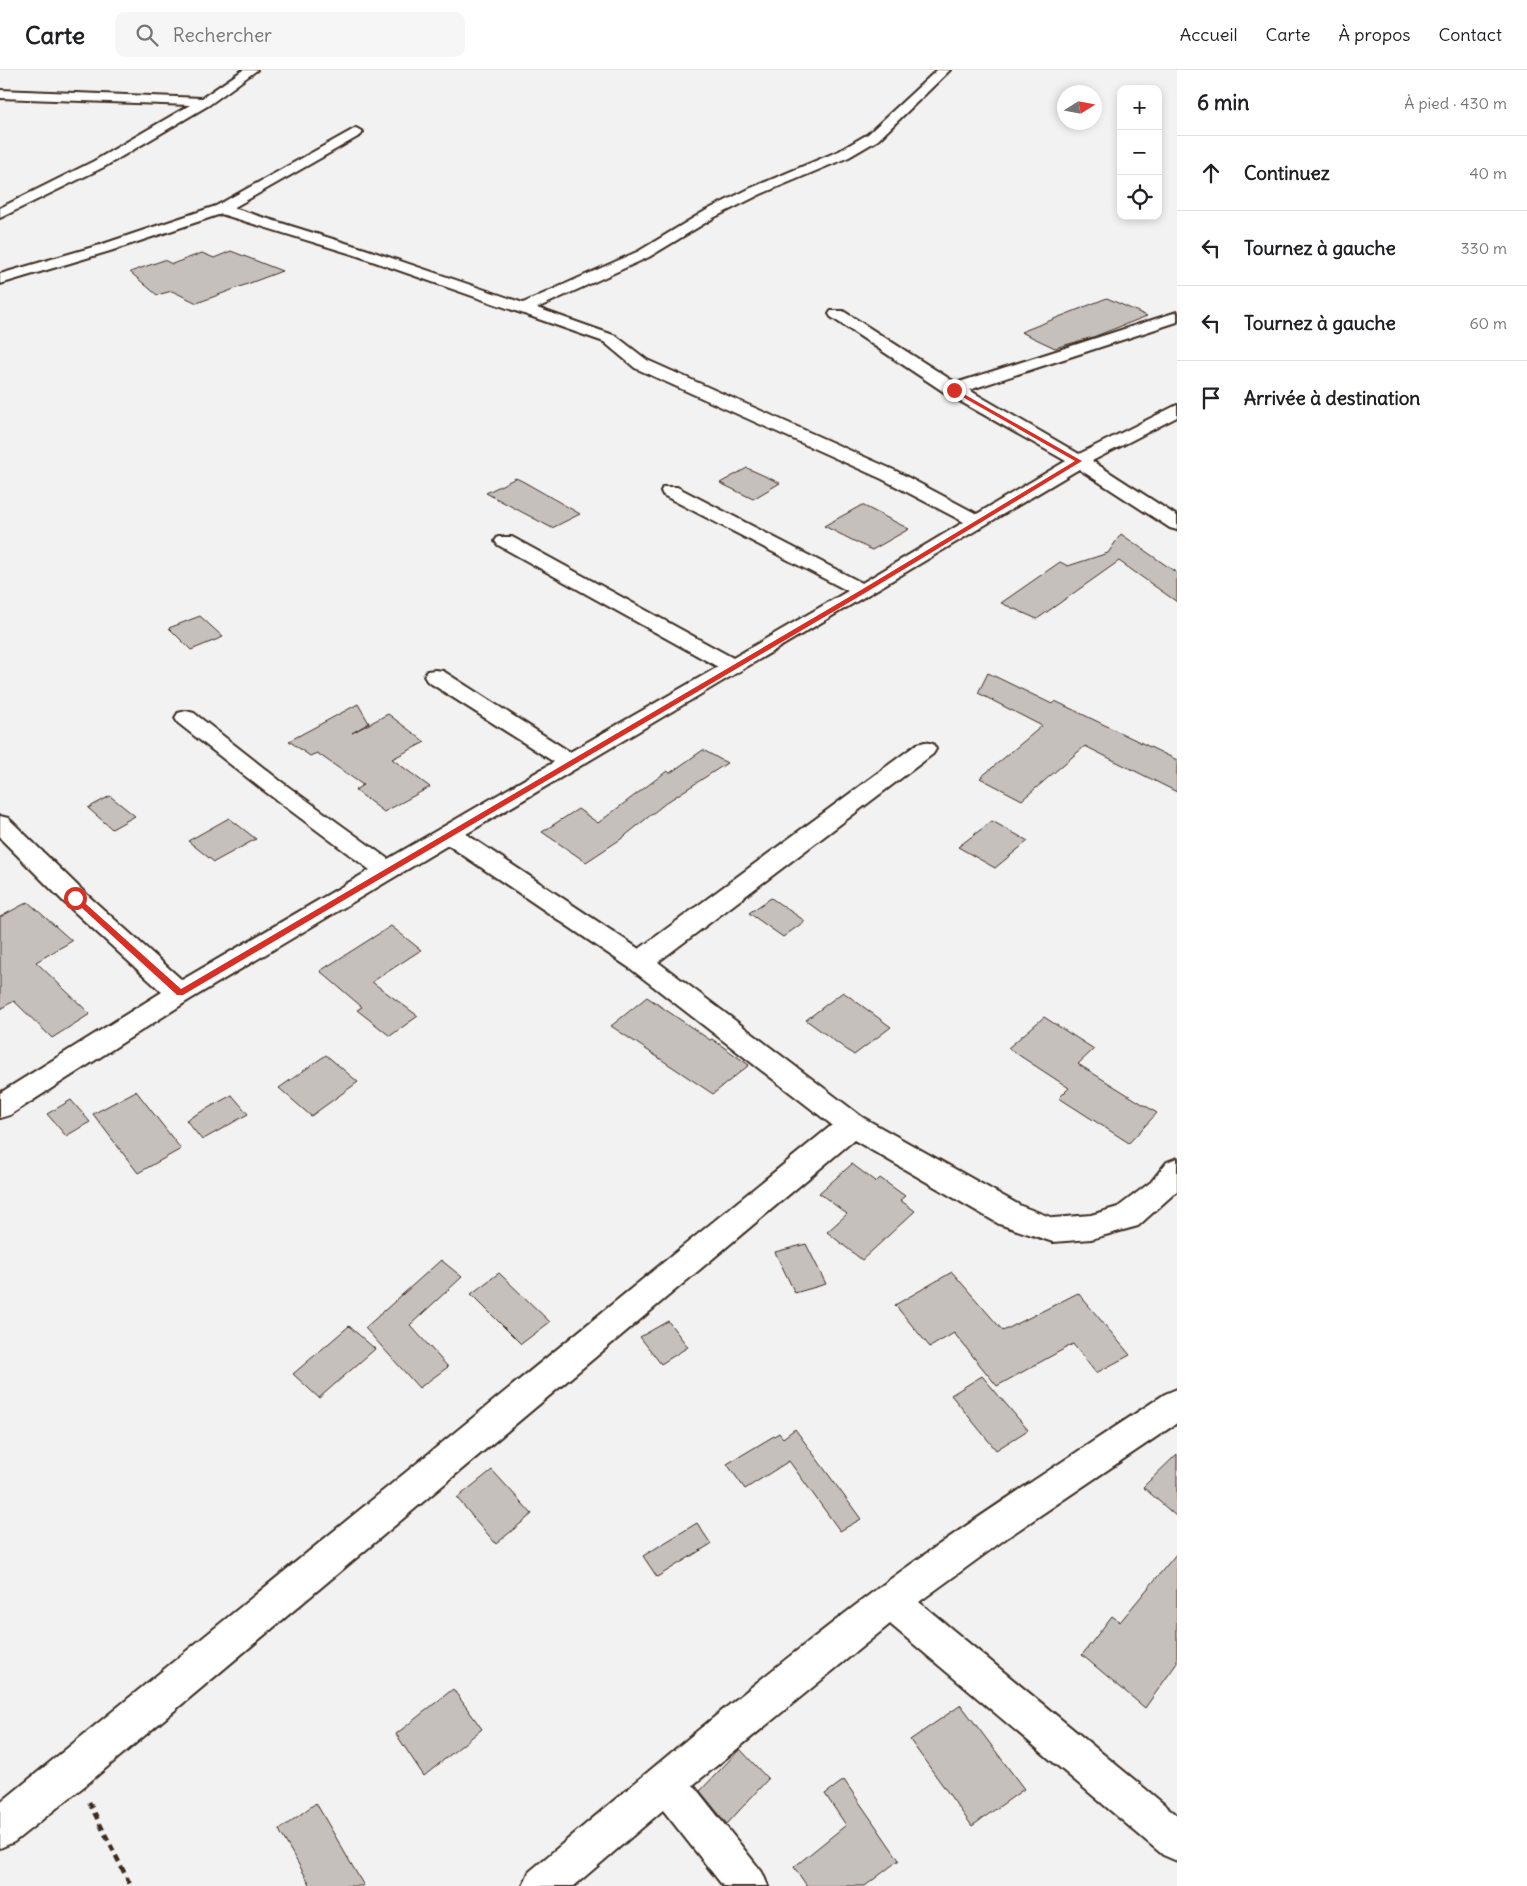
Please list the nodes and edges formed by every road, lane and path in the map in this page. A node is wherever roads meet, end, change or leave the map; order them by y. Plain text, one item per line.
1 (251, 70) edge
2 (944, 70) edge
3 (0, 94) edge
4 (205, 102) junction
5 (356, 132) dead end
6 (221, 209) junction
7 (0, 214) edge
8 (0, 279) edge
9 (523, 309) junction
10 (838, 314) dead end
11 (1177, 317) edge
12 (954, 390) junction
13 (1177, 410) edge
14 (1079, 461) junction
15 (670, 491) dead end
16 (978, 522) junction
17 (1177, 524) edge
18 (505, 541) dead end
19 (863, 591) junction
20 (734, 667) junction
21 (435, 676) dead end
22 (186, 718) dead end
23 (925, 748) dead end
24 (570, 762) junction
25 (0, 824) edge
26 (448, 834) junction
27 (388, 871) junction
28 (640, 962) junction
29 (180, 993) junction
30 (0, 1107) edge
31 (852, 1125) junction
32 (1177, 1170) edge
33 (1171, 1417) edge
34 (890, 1601) junction
35 (73, 1770) junction
36 (666, 1782) junction
37 (1, 1826) edge
38 (1177, 1842) edge
39 (131, 1886) edge
40 (543, 1886) edge
41 (748, 1886) edge

1 - 4 street
2 - 9 street
3 - 4 street
4 - 7 street
5 - 6 street
6 - 8 street
6 - 9 street
9 - 16 street
10 - 12 street
11 - 12 street
12 - 14 street
13 - 14 street
14 - 16 street
14 - 17 street
15 - 19 street
16 - 19 street
18 - 20 street
19 - 20 street
20 - 24 street
21 - 24 street
22 - 27 street
23 - 28 street
24 - 26 street
25 - 29 street
26 - 27 street
26 - 28 street
27 - 29 street
28 - 31 street
29 - 30 street
31 - 32 street
31 - 35 street
33 - 34 street
34 - 36 street
34 - 38 street
35 - 37 street
35 - 39 path
36 - 40 street
36 - 41 street

